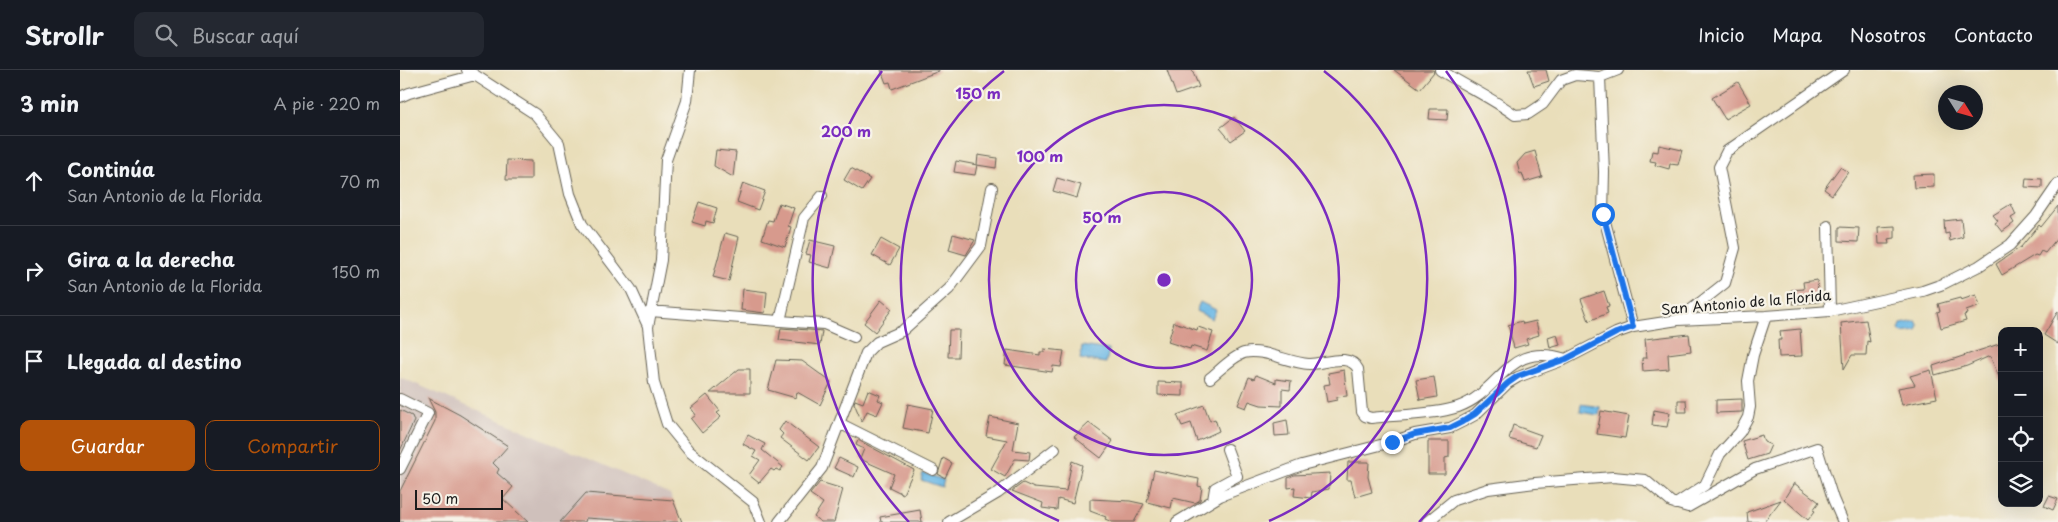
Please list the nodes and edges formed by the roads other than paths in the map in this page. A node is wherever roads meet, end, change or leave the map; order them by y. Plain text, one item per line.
1 (690, 70) edge
2 (1440, 70) edge
3 (1618, 70) edge
4 (1844, 70) edge
5 (471, 72) edge
6 (1600, 77) junction
7 (400, 97) edge
8 (2058, 184) edge
9 (992, 188) dead end
10 (822, 196) dead end
11 (1828, 226) dead end
12 (650, 311) junction
13 (1830, 311) junction
14 (1766, 316) junction
15 (780, 320) junction
16 (1678, 320) junction
17 (648, 327) junction
18 (1633, 327) junction
19 (854, 337) dead end
20 (1566, 359) junction
21 (1210, 378) dead end
22 (400, 399) edge
23 (839, 423) junction
24 (1055, 449) dead end
25 (1227, 449) dead end
26 (400, 469) edge
27 (933, 470) dead end
28 (1213, 500) junction
29 (1676, 504) junction
30 (760, 522) edge
31 (779, 522) edge
32 (949, 522) edge
33 (1177, 522) edge
34 (1427, 522) edge
35 (1843, 522) edge

1 - 12 street
2 - 6 street
3 - 6 street
4 - 16 street
5 - 7 street
5 - 17 street
6 - 18 street
8 - 13 street, San Antonio de la Florida
9 - 23 street
10 - 15 street
11 - 13 street
12 - 15 street
12 - 17 street
13 - 14 street, San Antonio de la Florida
14 - 16 street, San Antonio de la Florida
14 - 29 street
15 - 19 street
16 - 18 street, San Antonio de la Florida
17 - 30 street
18 - 20 street, San Antonio de la Florida
20 - 21 street
20 - 28 street, San Antonio de la Florida
22 - 26 street
23 - 27 street
23 - 31 street
24 - 32 street
25 - 28 street
28 - 33 street, San Antonio de la Florida
29 - 34 street
29 - 35 street

